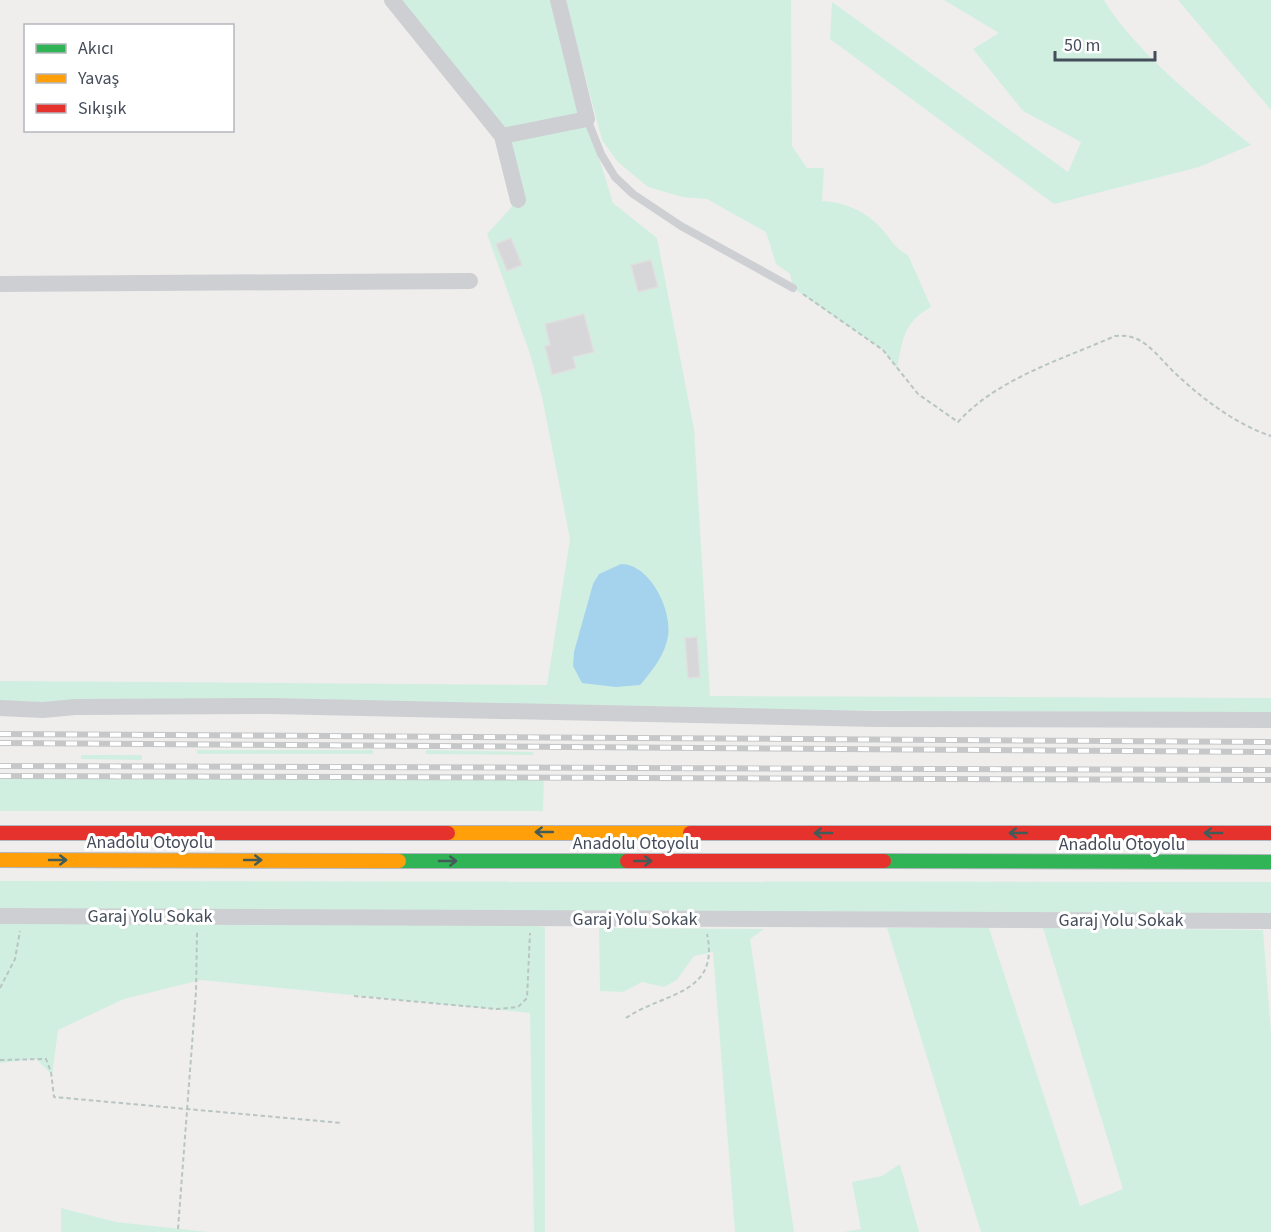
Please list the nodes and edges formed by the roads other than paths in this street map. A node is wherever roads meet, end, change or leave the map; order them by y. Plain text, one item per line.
1 (392, 0) edge
2 (558, 0) edge
3 (587, 119) junction
4 (502, 136) junction
5 (518, 200) dead end
6 (470, 281) dead end
7 (0, 284) edge
8 (793, 288) road end
9 (0, 708) edge
10 (1271, 720) edge
11 (0, 833) edge
12 (1271, 833) edge
13 (0, 860) edge
14 (1271, 862) edge
15 (0, 916) edge
16 (1271, 921) edge

1 - 4 street
2 - 3 street
3 - 4 street
3 - 8 lane
4 - 5 street
6 - 7 street
9 - 10 street
12 -> 11 highway, Anadolu Otoyolu
13 -> 14 highway, Anadolu Otoyolu
15 - 16 street, Garaj Yolu Sokak

